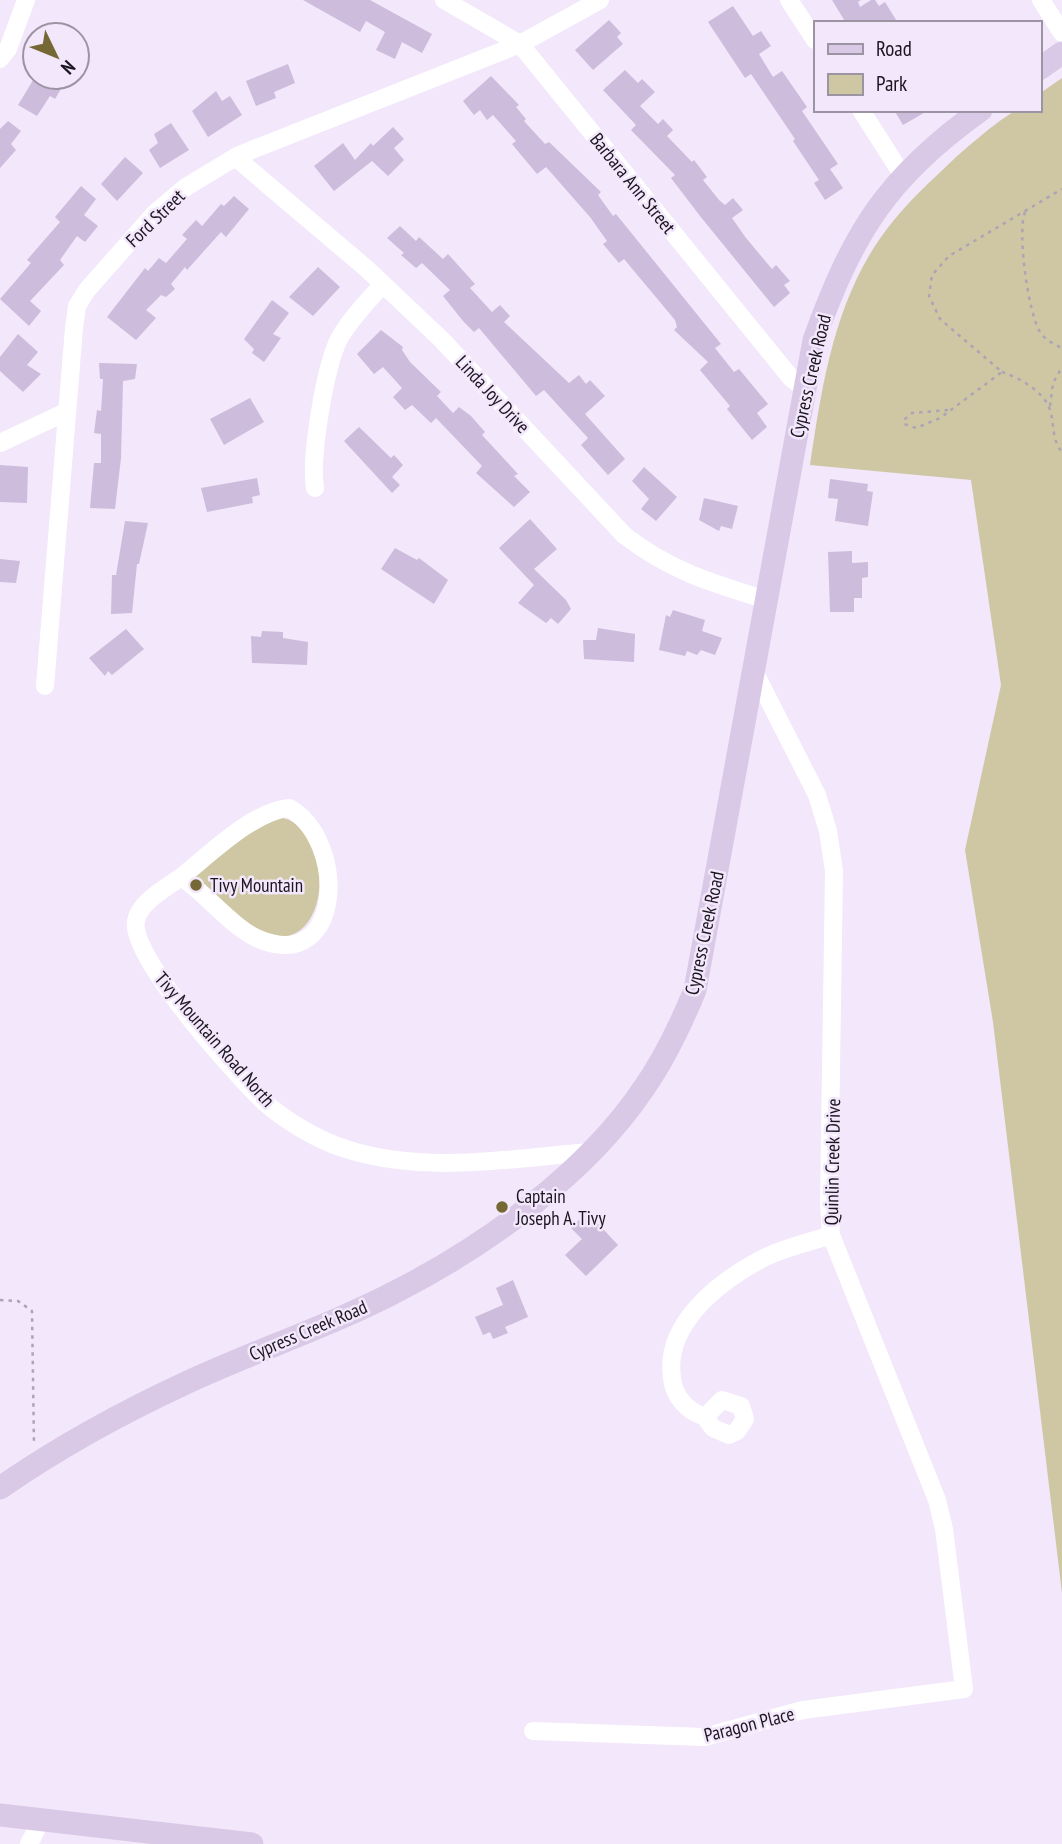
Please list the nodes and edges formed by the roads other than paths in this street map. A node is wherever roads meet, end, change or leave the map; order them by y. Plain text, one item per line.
1 (26, 0) edge
2 (444, 0) edge
3 (600, 0) edge
4 (789, 0) edge
5 (1041, 0) edge
6 (1062, 33) edge
7 (814, 38) edge
8 (520, 44) junction
9 (1062, 53) edge
10 (0, 59) edge
11 (1041, 68) edge
12 (862, 112) edge
13 (978, 112) edge
14 (235, 157) junction
15 (903, 176) junction
16 (383, 284) junction
17 (804, 388) junction
18 (66, 412) junction
19 (0, 443) edge
20 (316, 488) dead end
21 (767, 600) junction
22 (754, 671) junction
23 (45, 686) dead end
24 (181, 877) junction
25 (589, 1152) junction
26 (831, 1235) junction
27 (705, 1417) dead end
28 (0, 1488) edge
29 (964, 1689) joint
30 (533, 1731) dead end
31 (0, 1815) edge
32 (41, 1820) junction
33 (152, 1838) edge
34 (29, 1844) edge
35 (252, 1844) edge

1 - 10 street
2 - 8 street, Barbara Ann Street
3 - 8 street, Ford Street
4 - 7 street
5 - 6 street
8 - 14 street, Ford Street
8 - 17 street, Barbara Ann Street
9 - 11 main road
12 - 15 street
13 - 15 main road, Cypress Creek Road
14 - 16 street, Linda Joy Drive
14 - 18 street, Ford Street
15 - 17 main road, Cypress Creek Road
16 - 20 street
16 - 21 street, Linda Joy Drive
17 - 21 main road, Cypress Creek Road
18 - 19 street
18 - 23 street, Ford Street
21 - 22 main road, Cypress Creek Road
22 - 25 main road, Cypress Creek Road
22 - 26 street, Quinlin Creek Drive
24 - 24 street, Tivy Mountain Road North
24 - 25 street, Tivy Mountain Road North
25 - 28 main road, Cypress Creek Road
26 - 27 street
26 - 29 street, Quinlin Creek Drive
29 - 30 street, Paragon Place
31 - 32 main road
32 - 33 main road
32 - 34 street
33 - 35 main road

